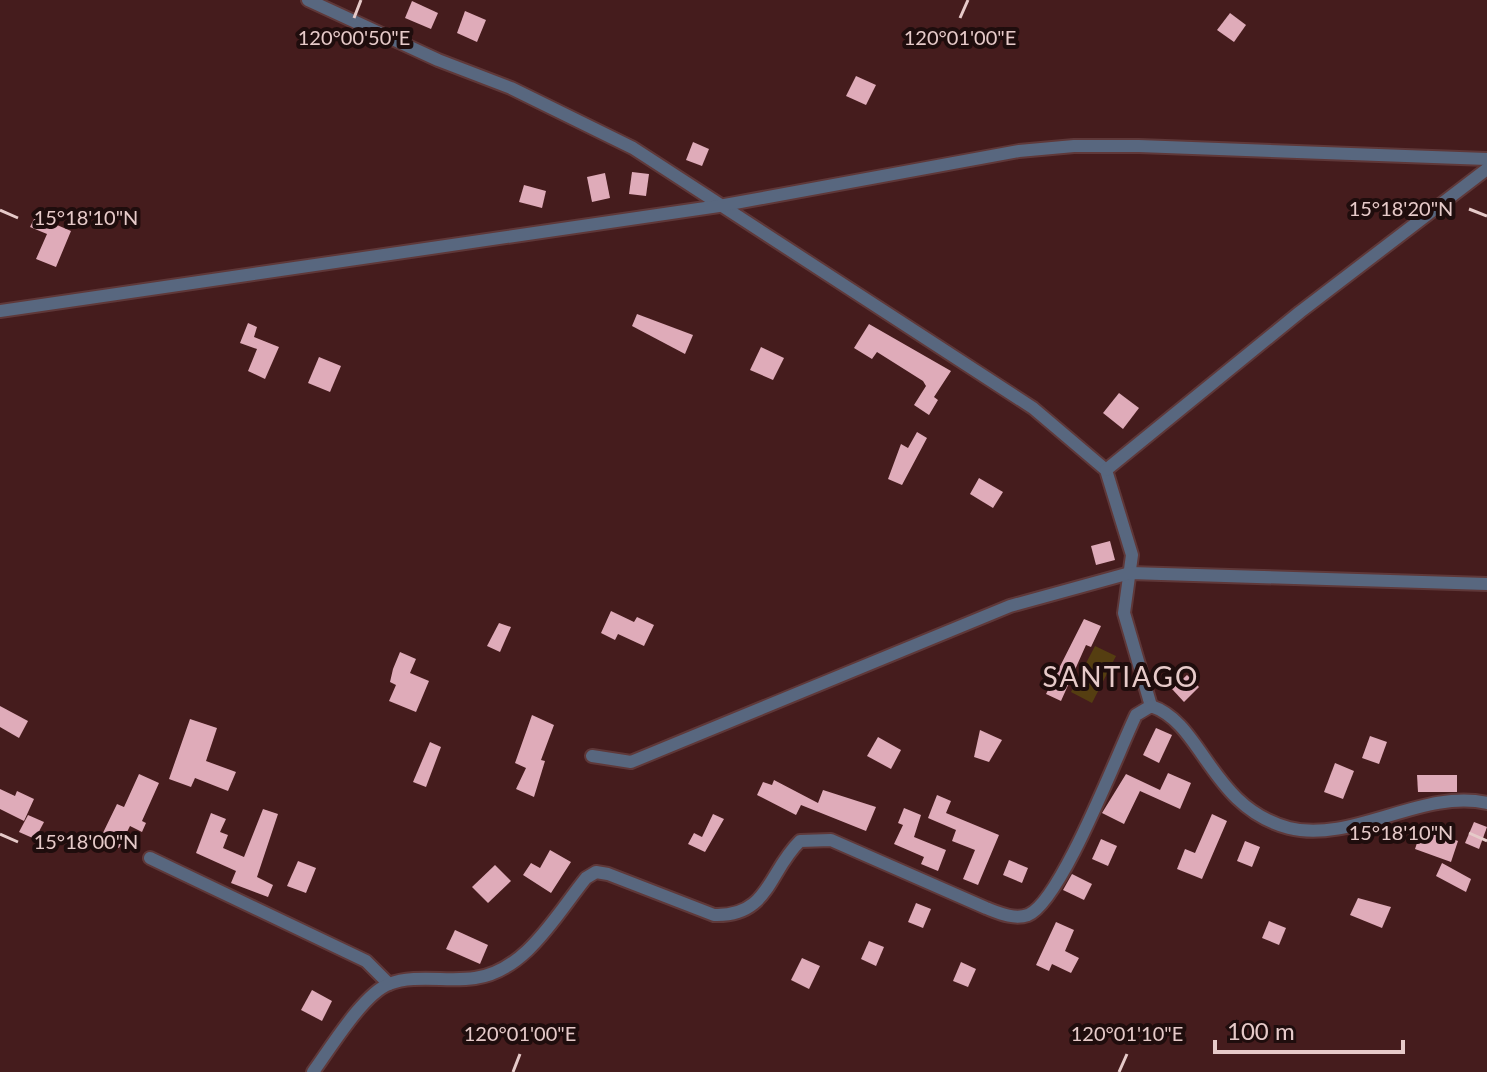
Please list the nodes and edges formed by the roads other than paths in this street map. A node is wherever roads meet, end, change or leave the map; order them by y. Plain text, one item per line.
1 (308, 0) edge
2 (1487, 159) edge
3 (1487, 169) edge
4 (719, 206) junction
5 (0, 311) edge
6 (1106, 470) junction
7 (1130, 573) junction
8 (1487, 584) edge
9 (1151, 706) junction
10 (592, 756) dead end
11 (1487, 803) edge
12 (150, 858) dead end
13 (389, 984) junction
14 (313, 1072) edge

1 - 4 street
2 - 4 street
3 - 6 street
4 - 5 street
4 - 6 street
6 - 7 street
7 - 8 street
7 - 9 street
7 - 10 street
9 - 11 street
9 - 13 street
12 - 13 street
13 - 14 street

